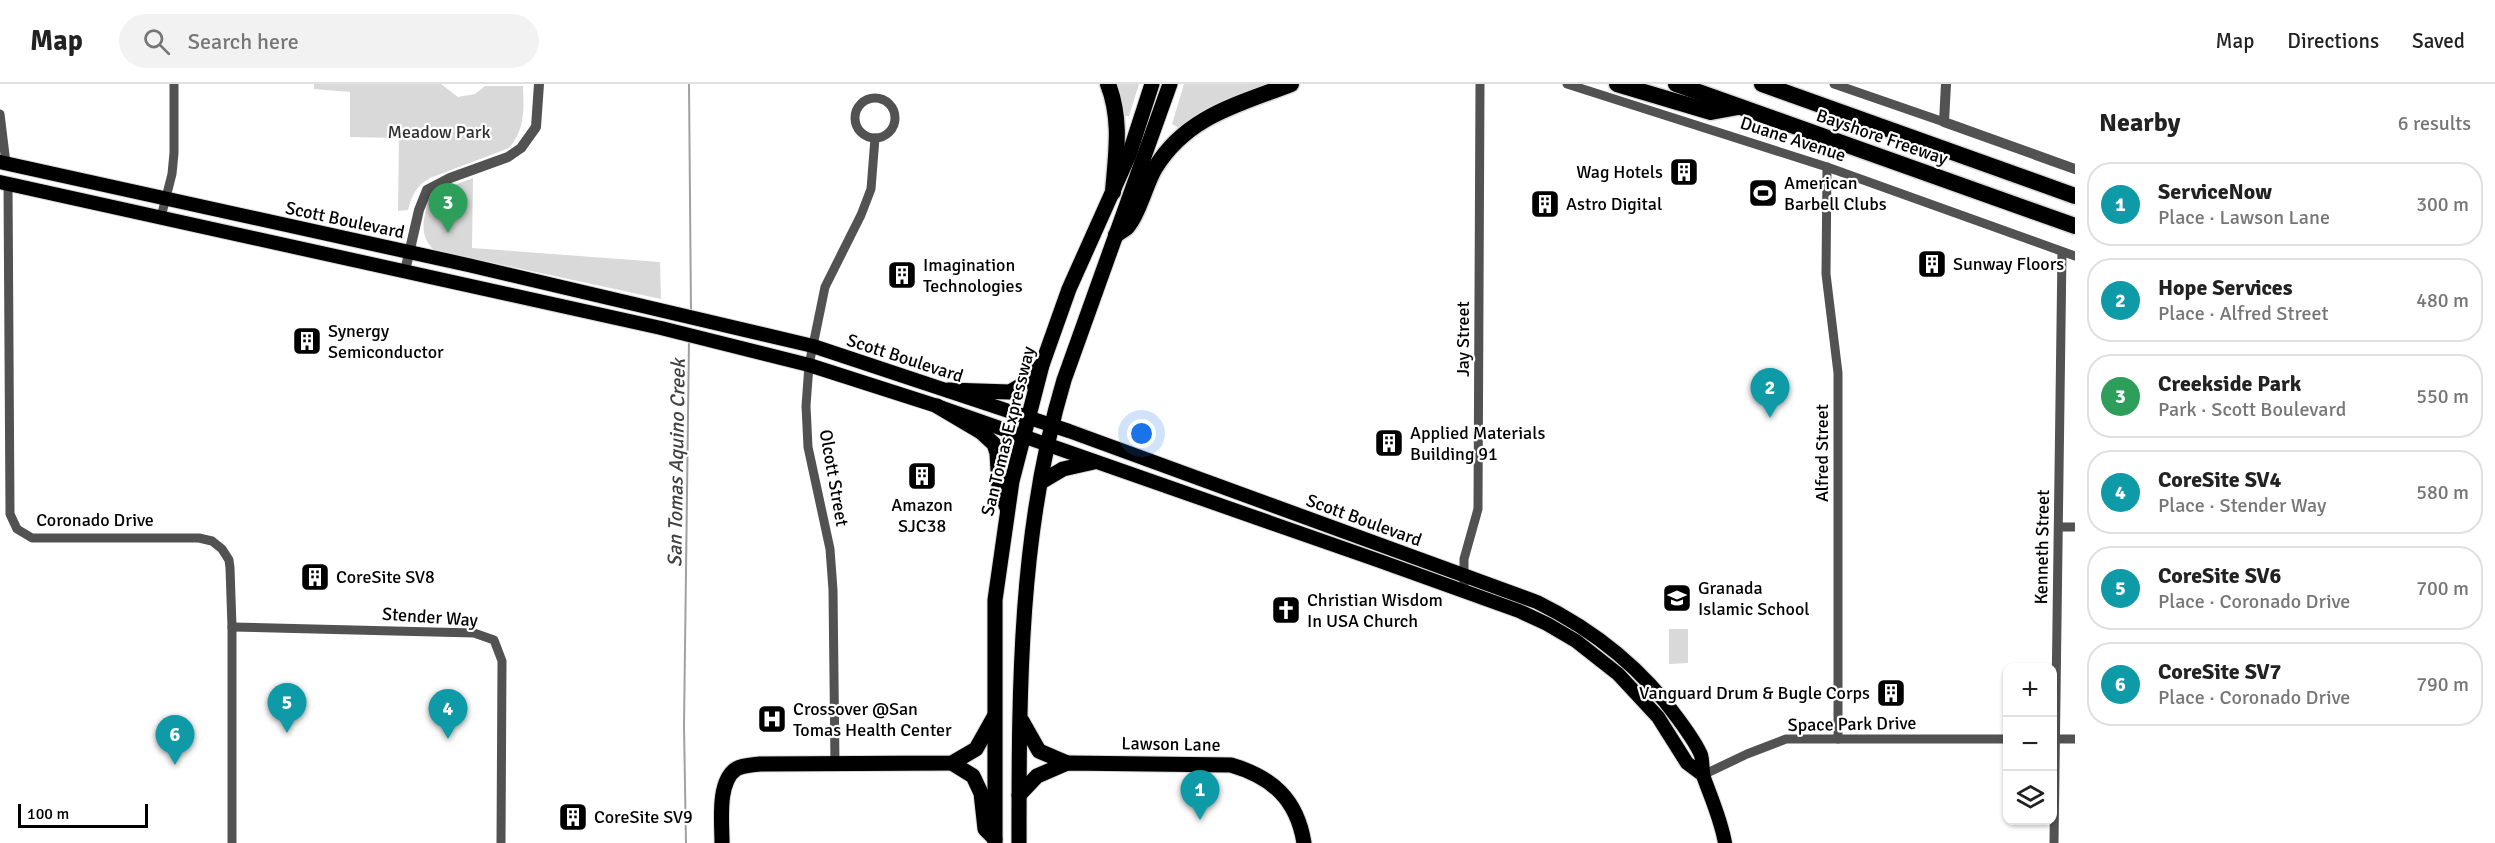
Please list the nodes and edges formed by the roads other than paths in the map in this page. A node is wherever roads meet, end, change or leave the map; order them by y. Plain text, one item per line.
1 (174, 84) edge
2 (539, 84) edge
3 (1108, 84) edge
4 (1152, 84) edge
5 (1170, 84) edge
6 (1290, 84) edge
7 (1480, 84) edge
8 (1567, 84) edge
9 (1617, 84) edge
10 (1676, 84) edge
11 (1762, 84) edge
12 (1795, 84) edge
13 (1834, 84) edge
14 (1946, 84) edge
15 (1821, 105) junction
16 (1739, 107) junction
17 (0, 114) edge
18 (1944, 122) junction
19 (875, 138) junction
20 (3, 162) edge
21 (1827, 167) junction
22 (2075, 169) edge
23 (4, 183) edge
24 (1113, 192) junction
25 (2075, 196) edge
26 (165, 199) junction
27 (161, 218) junction
28 (2075, 226) edge
29 (1116, 235) junction
30 (409, 252) junction
31 (2061, 252) junction
32 (2075, 256) edge
33 (405, 271) junction
34 (813, 346) junction
35 (809, 365) junction
36 (1042, 365) junction
37 (948, 390) junction
38 (937, 406) junction
39 (1028, 417) junction
40 (1052, 426) junction
41 (1023, 436) junction
42 (1049, 445) junction
43 (1094, 462) junction
44 (1041, 482) junction
45 (1007, 508) junction
46 (2075, 526) edge
47 (2060, 527) junction
48 (1464, 574) junction
49 (1464, 591) junction
50 (232, 627) junction
51 (994, 717) junction
52 (2055, 717) edge
53 (1021, 720) junction
54 (1838, 739) junction
55 (2003, 739) edge
56 (2057, 739) edge
57 (2075, 739) edge
58 (952, 763) junction
59 (1067, 763) junction
60 (835, 764) junction
61 (2054, 771) edge
62 (1703, 775) junction
63 (1019, 795) junction
64 (995, 841) edge
65 (232, 843) edge
66 (501, 843) edge
67 (722, 843) edge
68 (1019, 843) edge
69 (1304, 843) edge
70 (1725, 843) edge
71 (2054, 843) edge

1 - 26 street
2 - 30 street
3 - 24 highway
4 - 24 highway, San Tomas Expressway
5 - 29 highway
6 - 29 highway
7 - 48 street, Jay Street
8 - 21 street, Duane Avenue
9 - 16 highway
10 - 16 highway, Bayshore Freeway
11 - 15 highway, Bayshore Freeway
12 - 15 highway
13 - 18 street
14 - 18 street
15 - 25 highway, Bayshore Freeway
16 - 28 highway, Bayshore Freeway
17 - 20 street
18 - 22 street
19 - 19 street
19 - 34 street, Olcott Street
20 - 23 main road
20 - 26 main road, Scott Boulevard
21 - 31 street, Duane Avenue
21 - 54 street, Alfred Street
23 - 27 main road, Scott Boulevard
23 - 50 street, Coronado Drive
24 - 36 highway, San Tomas Expressway
26 - 27 street
26 - 30 main road, Scott Boulevard
27 - 33 main road, Scott Boulevard
29 - 40 highway
30 - 33 street
30 - 34 main road, Scott Boulevard
31 - 32 street, Duane Avenue
31 - 47 street, Kenneth Street
33 - 35 main road, Scott Boulevard
34 - 35 street, Olcott Street
34 - 37 main road, Scott Boulevard
35 - 38 main road, Scott Boulevard
35 - 60 street, Olcott Street
36 - 37 highway
36 - 39 highway, San Tomas Expressway
37 - 39 main road, Scott Boulevard
38 - 41 main road, Scott Boulevard
38 - 45 highway
39 - 40 main road, Scott Boulevard
39 - 41 highway, San Tomas Expressway
40 - 42 highway
40 - 48 main road, Scott Boulevard
41 - 42 main road, Scott Boulevard
41 - 45 highway, San Tomas Expressway
42 - 43 main road, Scott Boulevard
42 - 44 highway
43 - 44 highway
43 - 49 main road, Scott Boulevard
44 - 53 highway
45 - 51 highway, San Tomas Expressway
46 - 47 street
47 - 52 street, Kenneth Street
48 - 49 street, Jay Street
48 - 62 main road, Scott Boulevard
49 - 62 main road, Scott Boulevard
50 - 65 street, Coronado Drive
50 - 66 street, Stender Way
51 - 58 highway
51 - 64 highway, San Tomas Expressway
53 - 59 highway
53 - 63 highway
54 - 55 street, Space Park Drive
54 - 62 street, Space Park Drive
56 - 57 street
58 - 60 highway
58 - 64 highway
59 - 63 highway
59 - 69 highway, Lawson Lane
60 - 67 highway
61 - 71 street, Kenneth Street
62 - 70 main road, Scott Boulevard
63 - 68 highway

